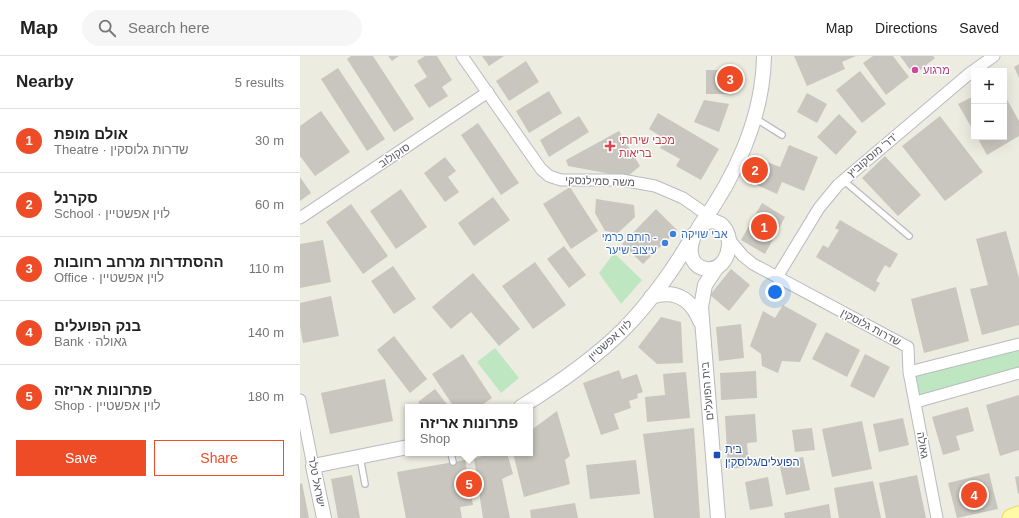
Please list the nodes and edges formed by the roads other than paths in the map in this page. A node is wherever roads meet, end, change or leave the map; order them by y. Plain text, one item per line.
1 (462, 56) edge
2 (764, 56) edge
3 (994, 56) edge
4 (488, 92) junction
5 (754, 118) junction
6 (782, 135) dead end
7 (843, 180) junction
8 (727, 186) junction
9 (300, 218) edge
10 (721, 227) junction
11 (697, 231) junction
12 (909, 236) dead end
13 (753, 264) junction
14 (718, 266) junction
15 (777, 277) junction
16 (651, 297) junction
17 (702, 325) junction
18 (1019, 344) edge
19 (909, 372) junction
20 (1019, 373) edge
21 (300, 400) edge
22 (916, 402) junction
23 (526, 404) edge
24 (405, 448) edge
25 (452, 456) edge
26 (360, 457) junction
27 (453, 462) dead end
28 (314, 466) junction
29 (365, 484) dead end
30 (1019, 515) edge
31 (324, 518) edge
32 (718, 518) edge
33 (937, 518) edge
34 (1011, 518) edge

1 - 4 street, משה סמילנסקי
2 - 5 street
3 - 7 street, דר' מוסקוביץ'
4 - 9 street, סוקולוב
4 - 10 street, משה סמילנסקי
5 - 6 lane
5 - 8 street
7 - 12 lane
7 - 15 street, דר' מוסקוביץ'
8 - 10 street
8 - 10 street
10 - 11 street
10 - 13 street, שדרות גלוסקין
10 - 14 street
11 - 14 street
11 - 16 street, לוין אפשטיין
13 - 14 street, שדרות גלוסקין
13 - 15 street, שדרות גלוסקין
14 - 17 street, בית הפועלים
15 - 19 street, שדרות גלוסקין
16 - 17 street
16 - 23 street, לוין אפשטיין
17 - 32 street, בית הפועלים
18 - 19 street
19 - 22 street, גאולה
20 - 22 street
21 - 28 street, ישראל טלר
22 - 33 street, גאולה
24 - 26 street
25 - 27 lane
26 - 28 street
26 - 29 lane
28 - 31 street, ישראל טלר
30 - 34 main road

